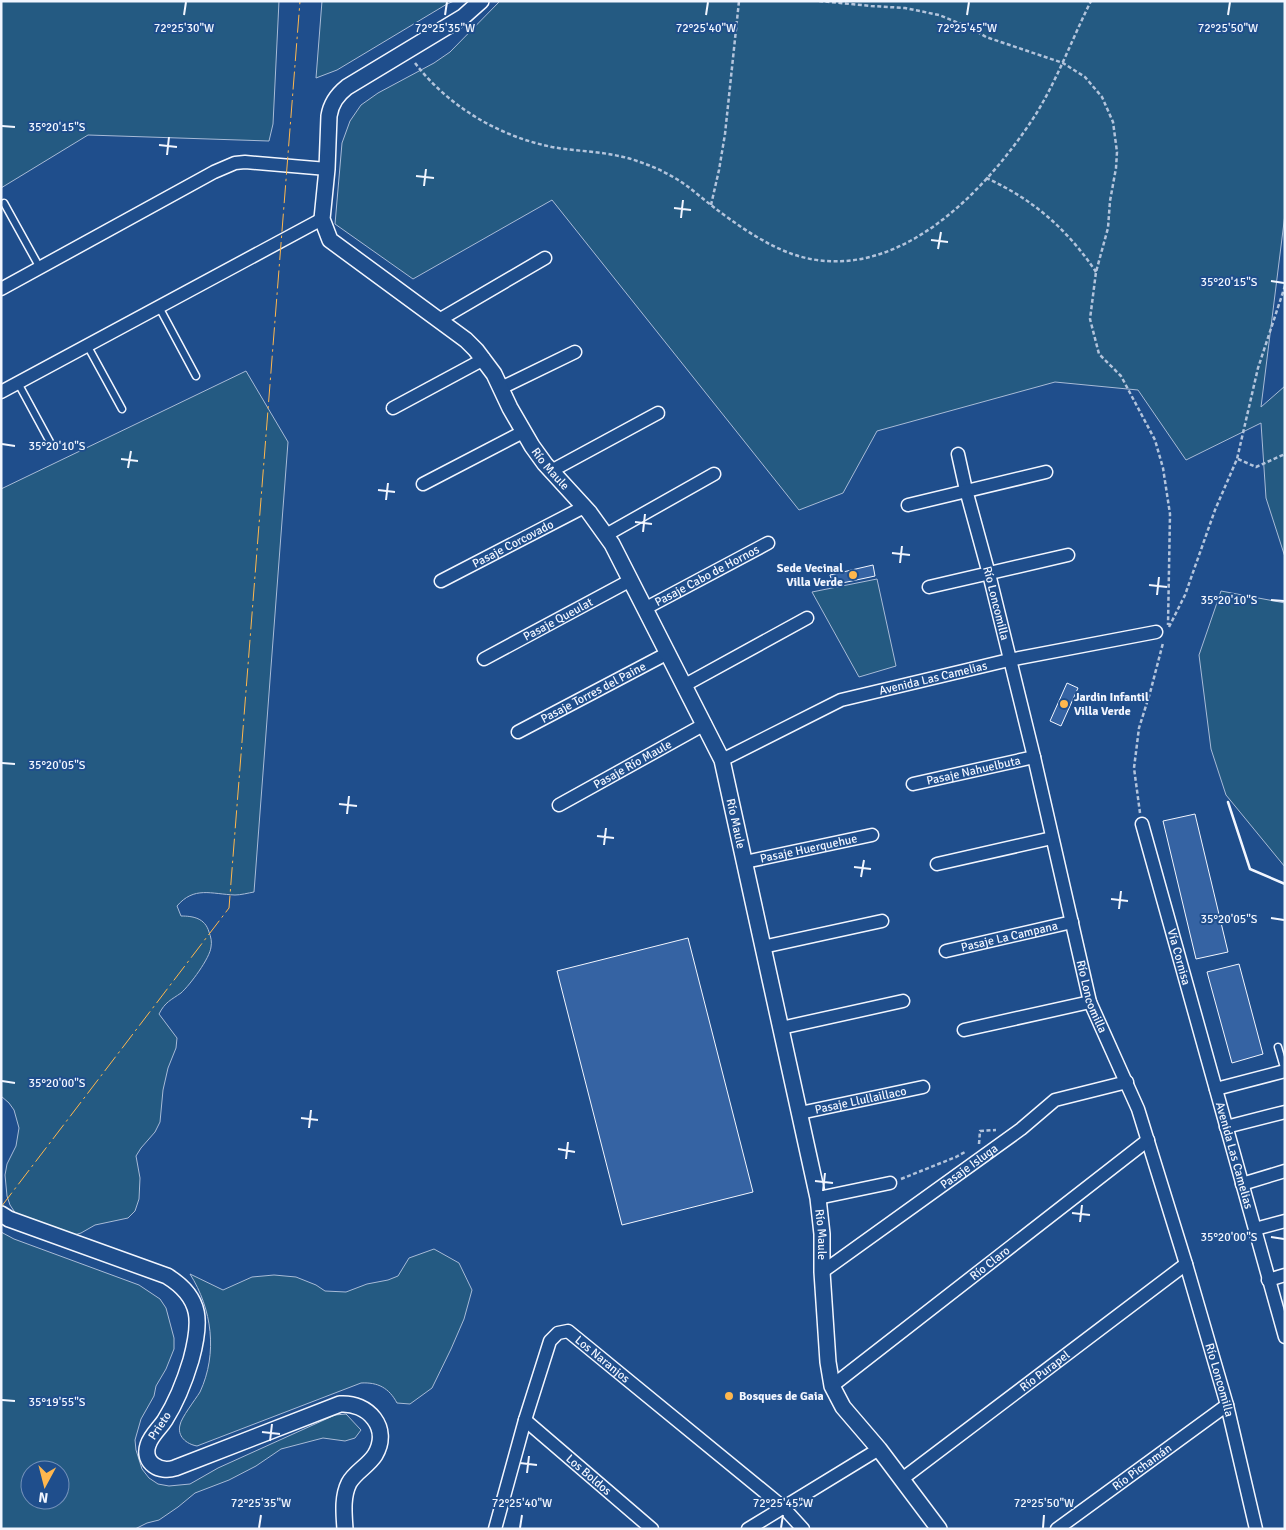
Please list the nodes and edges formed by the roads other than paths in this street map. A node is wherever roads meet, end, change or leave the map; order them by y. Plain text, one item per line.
1 (481, 1) edge
2 (327, 169) junction
3 (4, 203) dead end
4 (322, 219) junction
5 (545, 258) dead end
6 (40, 268) junction
7 (1, 290) edge
8 (159, 307) junction
9 (438, 320) junction
10 (88, 345) junction
11 (575, 352) dead end
12 (484, 360) junction
13 (196, 376) dead end
14 (18, 383) junction
15 (501, 388) junction
16 (1, 392) edge
17 (393, 408) dead end
18 (122, 409) dead end
19 (658, 413) dead end
20 (523, 432) junction
21 (50, 442) dead end
22 (958, 454) dead end
23 (551, 471) junction
24 (1046, 472) dead end
25 (714, 474) dead end
26 (424, 484) dead end
27 (966, 490) junction
28 (908, 505) dead end
29 (584, 507) junction
30 (606, 535) junction
31 (768, 543) dead end
32 (1068, 555) dead end
33 (988, 574) junction
34 (631, 580) junction
35 (442, 581) dead end
36 (929, 588) dead end
37 (646, 608) junction
38 (807, 618) dead end
39 (1160, 637) road end
40 (668, 653) junction
41 (484, 658) dead end
42 (1009, 660) junction
43 (685, 685) junction
44 (705, 724) junction
45 (518, 732) dead end
46 (1034, 757) junction
47 (722, 760) junction
48 (913, 784) dead end
49 (559, 805) dead end
50 (1142, 824) road end
51 (872, 835) dead end
52 (1052, 838) junction
53 (745, 862) junction
54 (937, 864) dead end
55 (882, 921) dead end
56 (1072, 922) junction
57 (763, 947) junction
58 (946, 951) dead end
59 (904, 1001) dead end
60 (1090, 1002) junction
61 (781, 1028) junction
62 (964, 1030) dead end
63 (1278, 1047) dead end
64 (1285, 1071) edge
65 (1127, 1082) junction
66 (923, 1087) dead end
67 (1216, 1089) junction
68 (1285, 1112) edge
69 (800, 1113) junction
70 (1226, 1128) junction
71 (1148, 1140) junction
72 (1285, 1170) edge
73 (890, 1183) road end
74 (1242, 1184) junction
75 (818, 1198) junction
76 (1, 1214) edge
77 (1285, 1221) edge
78 (1255, 1229) junction
79 (1186, 1264) junction
80 (822, 1272) junction
81 (1285, 1275) edge
82 (1268, 1280) junction
83 (1284, 1332) edge
84 (832, 1386) junction
85 (1227, 1405) junction
86 (525, 1420) junction
87 (879, 1449) junction
88 (902, 1479) junction
89 (784, 1507) junction
90 (345, 1529) edge
91 (495, 1529) edge
92 (652, 1529) edge
93 (748, 1529) edge
94 (803, 1529) edge
95 (939, 1529) edge
96 (1057, 1529) edge
97 (1256, 1529) edge

1 - 2 street
2 - 4 street
2 - 6 street
3 - 6 lane
4 - 8 street
4 - 9 street, Río Maule
5 - 9 street
6 - 7 street
8 - 10 street
8 - 13 lane
9 - 12 street, Río Maule
10 - 14 street
10 - 18 lane
11 - 15 street
12 - 15 street, Río Maule
12 - 17 street
14 - 16 street
14 - 21 lane
15 - 20 street, Río Maule
19 - 23 street
20 - 23 street, Río Maule
20 - 26 street
22 - 27 street, Río Loncomilla
23 - 29 street, Río Maule
24 - 27 street
25 - 30 street
27 - 28 street
27 - 33 street, Río Loncomilla
29 - 30 street, Río Maule
29 - 35 street, Pasaje Corcovado
30 - 34 street, Río Maule
31 - 37 street, Pasaje Cabo de Hornos
32 - 33 street
33 - 36 street
33 - 42 street, Río Loncomilla
34 - 37 street, Río Maule
34 - 41 street, Pasaje Queulat
37 - 40 street, Río Maule
38 - 43 street
39 - 42 street, Avenida Las Camelias
40 - 43 street, Río Maule
40 - 45 street, Pasaje Torres del Paine
42 - 46 street, Río Loncomilla
42 - 47 street, Avenida Las Camelias
43 - 44 street, Río Maule
44 - 47 street, Río Maule
44 - 49 street, Pasaje Río Maule
46 - 48 street, Pasaje Nahuelbuta
46 - 52 street, Río Loncomilla
47 - 53 street, Río Maule
50 - 67 street, Vía Cornisa
51 - 53 street, Pasaje Huerquehue
52 - 54 street
52 - 56 street, Río Loncomilla
53 - 57 street, Río Maule
55 - 57 street
56 - 58 street, Pasaje La Campana
56 - 60 street, Río Loncomilla
57 - 61 street, Río Maule
59 - 61 street
60 - 62 street
60 - 65 street, Río Loncomilla
61 - 69 street, Río Maule
63 - 64 lane
64 - 67 street
65 - 71 street, Río Loncomilla
65 - 80 street, Pasaje Isluga
66 - 69 street, Pasaje Llullaillaco
67 - 70 street, Avenida Las Camelias
68 - 70 street
69 - 75 street, Río Maule
70 - 74 street, Avenida Las Camelias
71 - 79 street, Río Loncomilla
71 - 84 street, Río Claro
72 - 74 street
73 - 75 street
74 - 78 street, Avenida Las Camelias
75 - 80 street, Río Maule
76 - 90 street, Prieto
77 - 78 street
78 - 82 street, Avenida Las Camelias
79 - 85 street, Río Loncomilla
79 - 88 street, Río Purapel
80 - 84 street, Río Maule
81 - 82 street
82 - 83 street, Avenida Las Camelias
84 - 87 street, Río Maule
85 - 96 street, Río Pichamán
85 - 97 street, Río Loncomilla
86 - 89 street, Los Naranjos
86 - 91 street, Los Naranjos
86 - 92 street, Los Boldos
87 - 88 street, Río Maule
87 - 89 street
88 - 95 street, Río Maule
89 - 93 street
89 - 94 street, Los Naranjos

